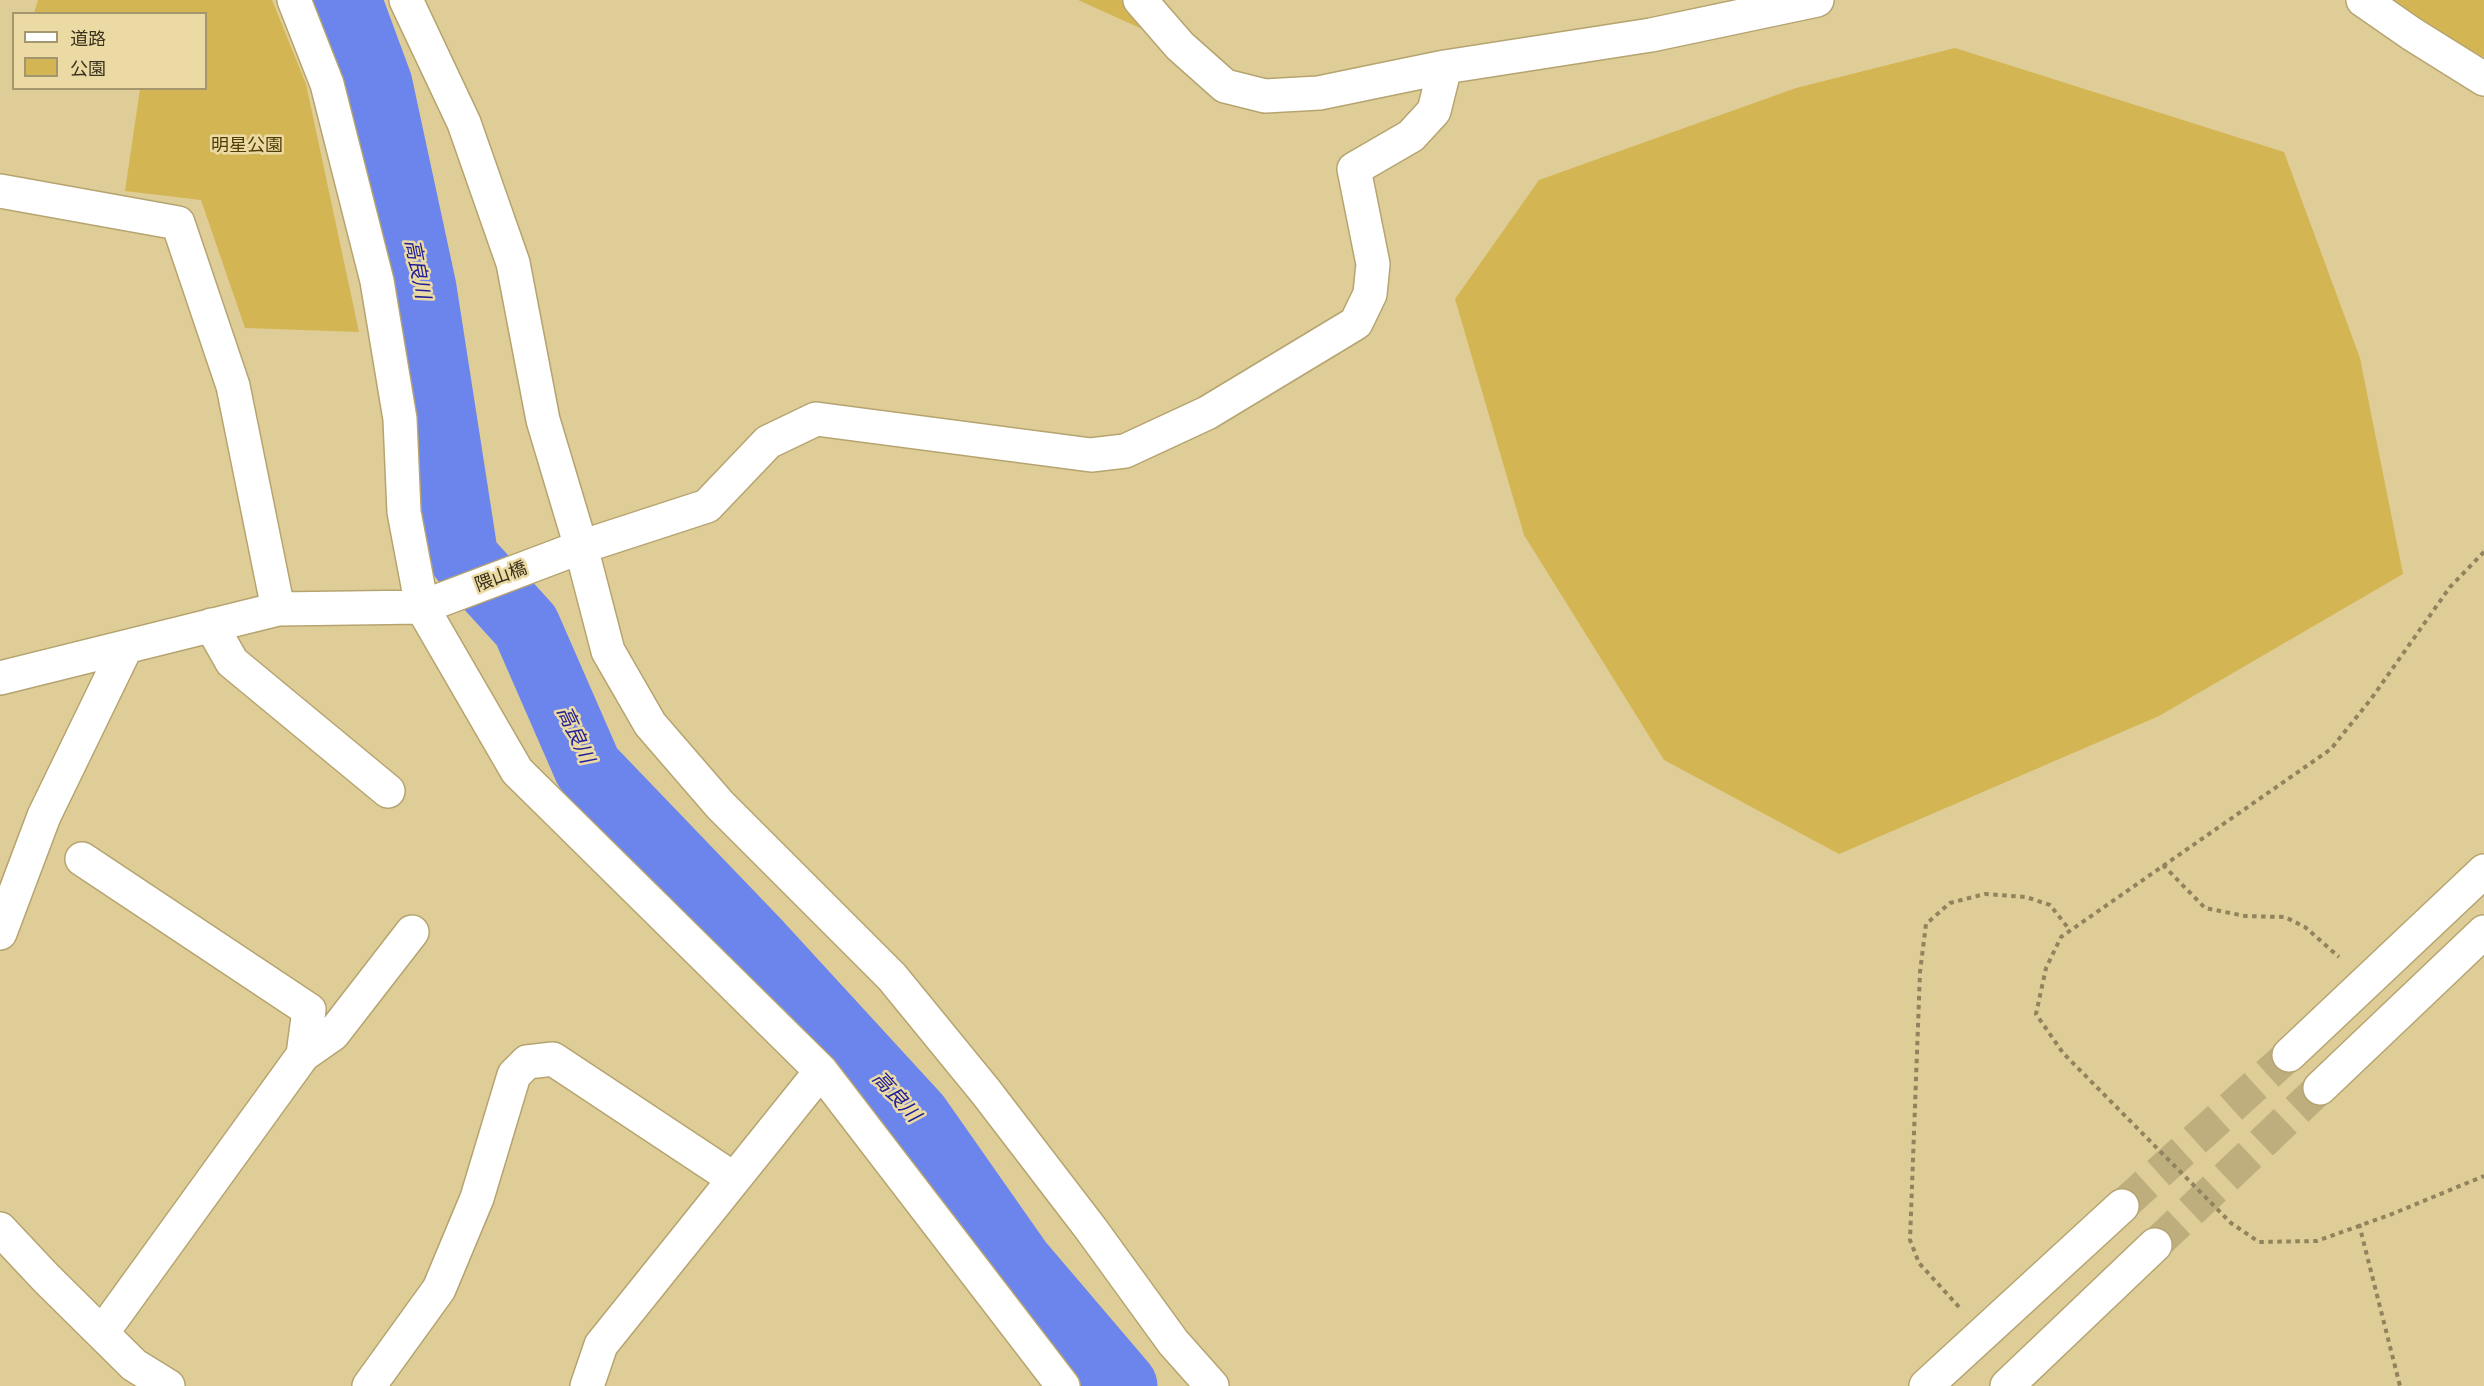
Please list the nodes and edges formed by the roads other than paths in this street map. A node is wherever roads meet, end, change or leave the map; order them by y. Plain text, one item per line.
1 (294, 0) edge
2 (406, 0) edge
3 (1140, 0) edge
4 (1817, 0) edge
5 (2363, 0) edge
6 (1445, 67) junction
7 (2484, 79) edge
8 (0, 191) edge
9 (581, 548) junction
10 (422, 607) junction
11 (278, 609) junction
12 (212, 625) junction
13 (126, 647) junction
14 (0, 678) edge
15 (388, 791) dead end
16 (82, 860) dead end
17 (2484, 871) edge
18 (412, 932) dead end
19 (2484, 932) edge
20 (0, 933) edge
21 (2289, 1054) tunnel mouth
22 (303, 1055) junction
23 (821, 1071) junction
24 (2320, 1088) tunnel mouth
25 (734, 1179) junction
26 (2122, 1206) tunnel mouth
27 (0, 1229) edge
28 (2155, 1245) tunnel mouth
29 (0, 1267) edge
30 (46, 1278) junction
31 (102, 1334) junction
32 (168, 1386) edge
33 (369, 1386) edge
34 (587, 1386) edge
35 (1063, 1386) edge
36 (1212, 1386) edge
37 (1926, 1386) edge
38 (2007, 1386) edge

1 - 10 street
2 - 9 street
3 - 6 street
4 - 6 street
5 - 7 street
6 - 9 street, 隈山橋
8 - 11 street
9 - 10 street, 隈山橋
9 - 36 street
10 - 11 street, 隈山橋
10 - 23 street
11 - 12 street, 隈山橋
12 - 13 street, 隈山橋
12 - 15 street
13 - 14 street, 隈山橋
13 - 20 street
16 - 22 street
17 - 21 street
18 - 22 street
19 - 24 street
22 - 31 street
23 - 25 street
23 - 35 street
25 - 33 street
25 - 34 street
26 - 37 street
27 - 30 street
28 - 38 street
29 - 30 street
30 - 31 street
31 - 32 street

